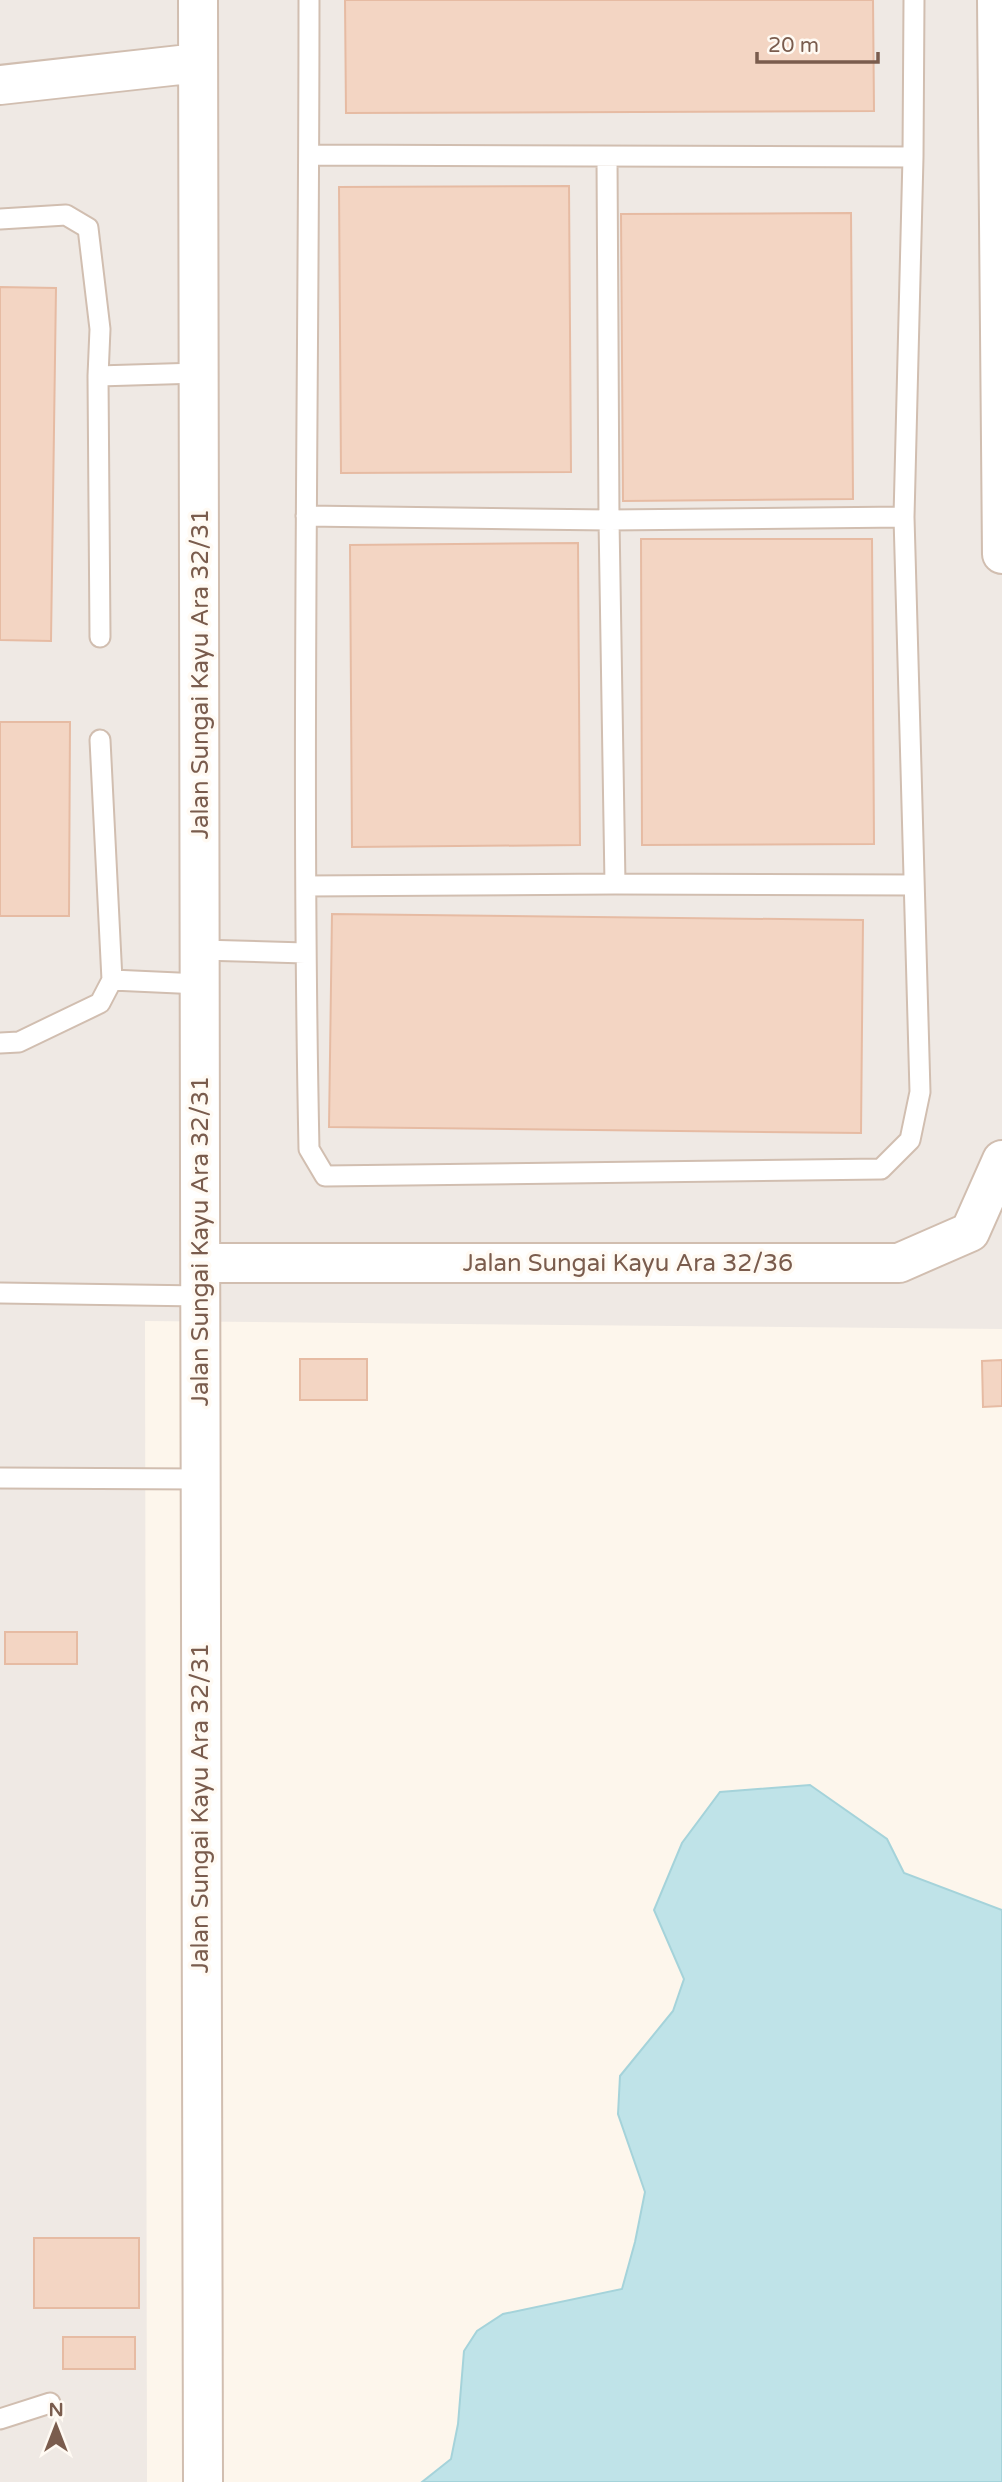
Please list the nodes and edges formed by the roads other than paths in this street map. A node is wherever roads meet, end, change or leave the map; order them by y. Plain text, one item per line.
1 (198, 0) edge
2 (309, 0) edge
3 (914, 0) edge
4 (997, 0) edge
5 (198, 62) junction
6 (0, 85) edge
7 (309, 155) junction
8 (607, 157) junction
9 (913, 157) junction
10 (0, 219) edge
11 (199, 373) junction
12 (98, 376) junction
13 (306, 516) junction
14 (904, 517) junction
15 (609, 520) junction
16 (1002, 554) edge
17 (100, 637) dead end
18 (100, 740) dead end
19 (615, 884) junction
20 (914, 885) junction
21 (306, 886) junction
22 (305, 953) junction
23 (200, 967) junction
24 (112, 980) junction
25 (0, 1043) edge
26 (1002, 1160) edge
27 (201, 1280) junction
28 (0, 1293) edge
29 (0, 1478) edge
30 (199, 1479) junction
31 (50, 2403) dead end
32 (0, 2419) edge
33 (203, 2482) edge

1 - 5 street, Jalan Sungai Kayu Ara 32/31
2 - 7 lane
3 - 9 lane
4 - 16 street
5 - 6 street
5 - 11 street, Jalan Sungai Kayu Ara 32/31
7 - 8 lane
7 - 13 lane
8 - 9 lane
8 - 15 lane
9 - 14 lane
10 - 12 lane
11 - 12 lane
11 - 23 street, Jalan Sungai Kayu Ara 32/31
12 - 17 lane
13 - 15 lane
13 - 21 lane
14 - 15 lane
14 - 20 lane
15 - 19 lane
18 - 24 lane
19 - 20 lane
19 - 21 lane
20 - 22 lane
21 - 22 lane
22 - 23 lane
23 - 24 lane
23 - 27 street, Jalan Sungai Kayu Ara 32/31
24 - 25 lane
26 - 27 street, Jalan Sungai Kayu Ara 32/36
27 - 28 lane
27 - 30 street, Jalan Sungai Kayu Ara 32/31
29 - 30 lane
30 - 33 street, Jalan Sungai Kayu Ara 32/31
31 - 32 lane

